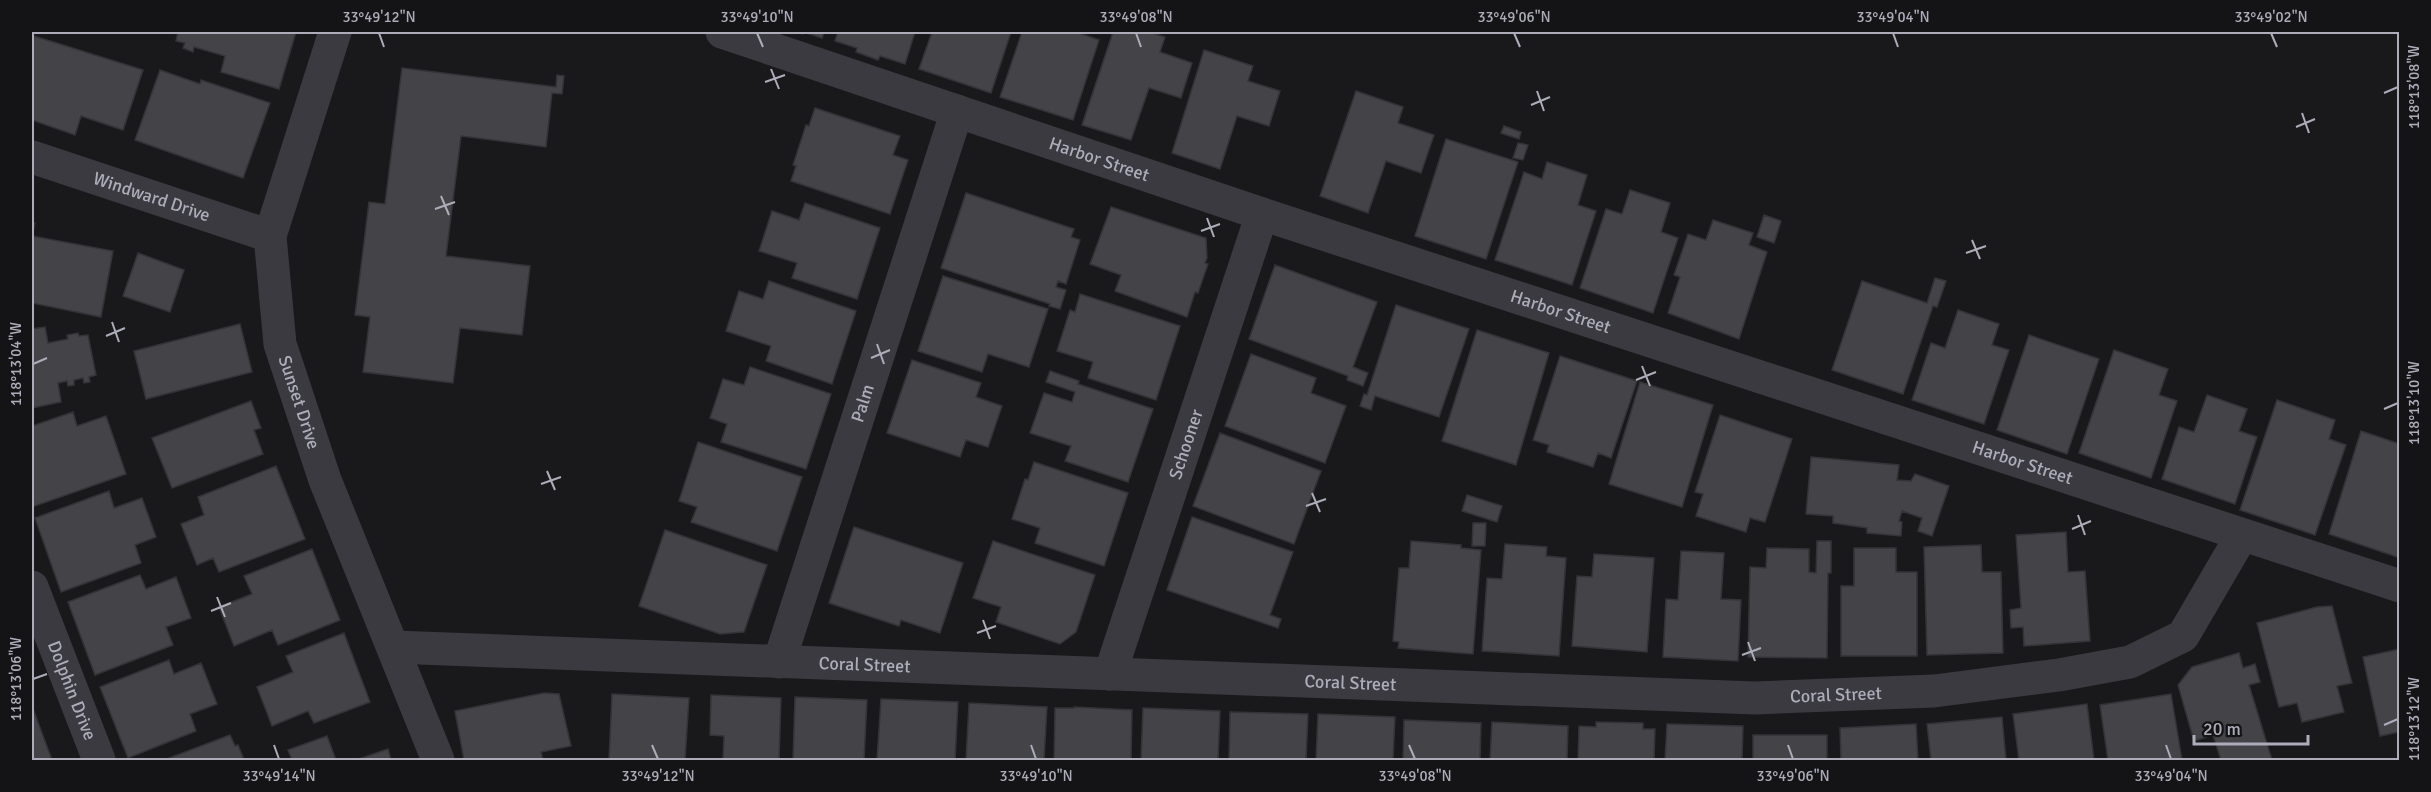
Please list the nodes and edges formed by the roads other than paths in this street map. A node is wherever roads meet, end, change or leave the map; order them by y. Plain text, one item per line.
1 (335, 32) edge
2 (722, 32) edge
3 (957, 111) junction
4 (32, 157) edge
5 (1262, 214) junction
6 (270, 236) junction
7 (2242, 535) junction
8 (2400, 586) edge
9 (32, 587) edge
10 (393, 647) junction
11 (779, 662) junction
12 (1110, 674) junction
13 (99, 760) edge
14 (438, 760) edge

1 - 6 street, Sunset Drive
2 - 3 street, Harbor Street
3 - 5 street, Harbor Street
3 - 11 street, Palm
4 - 6 street, Windward Drive
5 - 7 street, Harbor Street
5 - 12 street, Schooner
6 - 10 street, Sunset Drive
7 - 8 street, Harbor Street
7 - 12 street, Coral Street
9 - 13 street, Dolphin Drive
10 - 11 street, Coral Street
10 - 14 street, Sunset Drive
11 - 12 street, Coral Street

